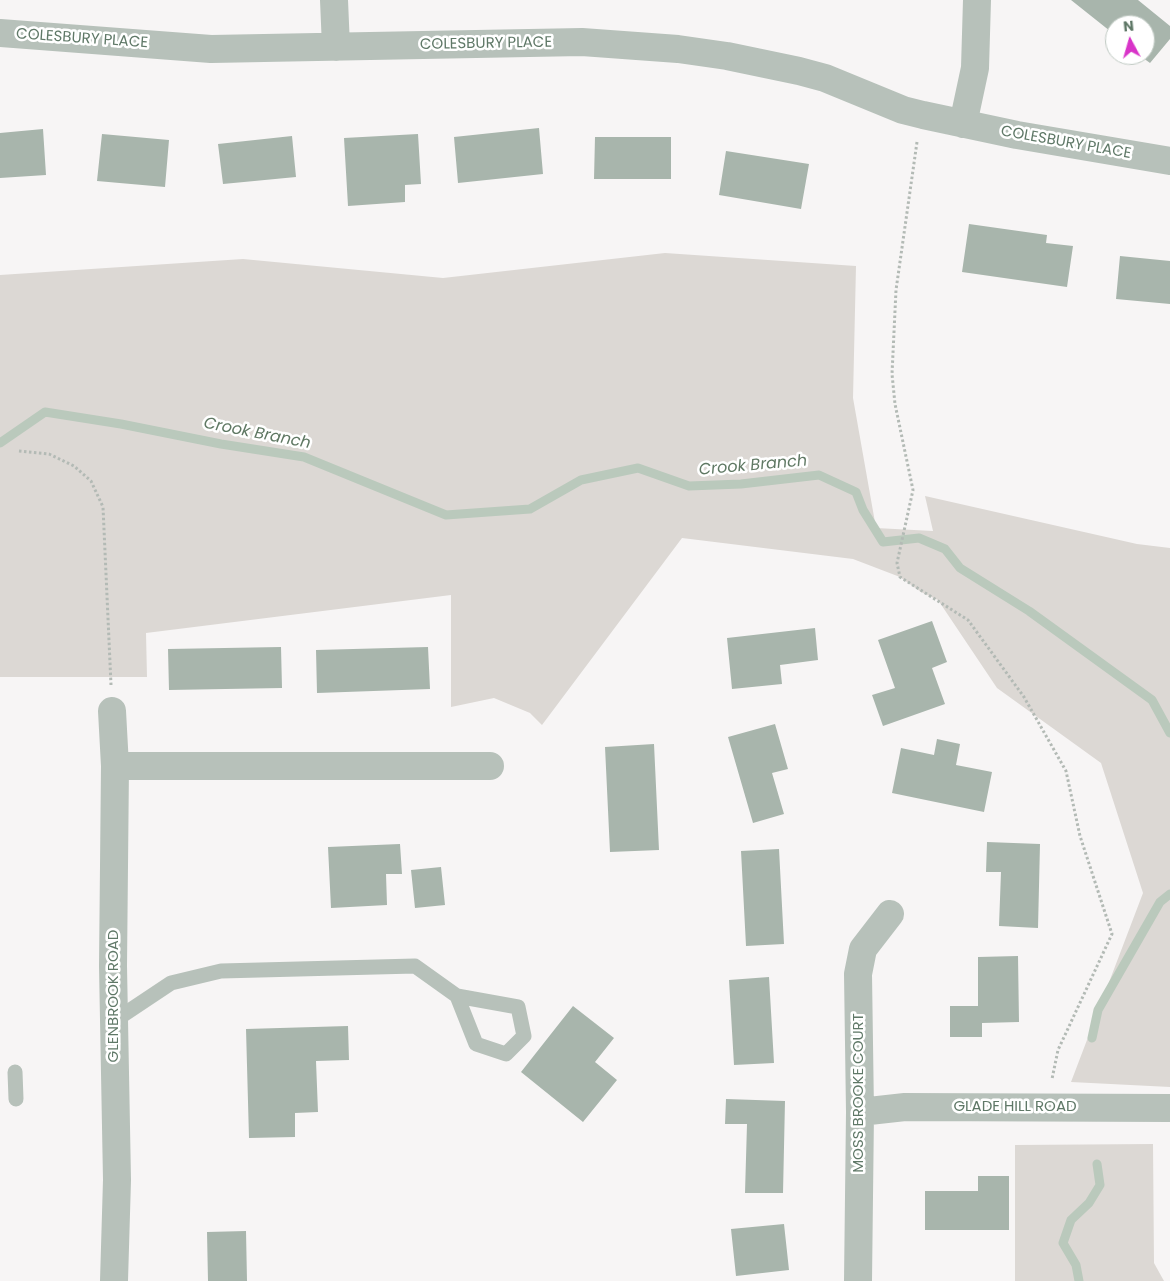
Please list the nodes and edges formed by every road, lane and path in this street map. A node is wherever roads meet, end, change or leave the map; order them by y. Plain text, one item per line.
1 (334, 0) edge
2 (977, 0) edge
3 (0, 33) edge
4 (336, 47) junction
5 (923, 115) junction
6 (963, 124) junction
7 (1170, 161) edge
8 (19, 451) dead end
9 (112, 711) joint
10 (115, 766) junction
11 (490, 766) dead end
12 (890, 914) dead end
13 (457, 996) junction
14 (114, 1021) junction
15 (15, 1072) dead end
16 (16, 1100) dead end
17 (1052, 1107) junction
18 (1170, 1108) edge
19 (860, 1112) junction
20 (114, 1281) edge
21 (858, 1281) edge

1 - 4 street
2 - 6 street
3 - 4 street, COLESBURY PLACE
4 - 5 street, COLESBURY PLACE
5 - 6 street, COLESBURY PLACE
5 - 17 path
6 - 7 street, COLESBURY PLACE
8 - 9 path
9 - 10 street, GLENBROOK ROAD
10 - 11 street
10 - 14 street, GLENBROOK ROAD
12 - 19 street, MOSS BROOKE COURT
13 - 13 lane
13 - 14 lane
14 - 20 street, GLENBROOK ROAD
15 - 16 lane
17 - 18 street, GLADE HILL ROAD
17 - 19 street, GLADE HILL ROAD
19 - 21 street, MOSS BROOKE COURT

